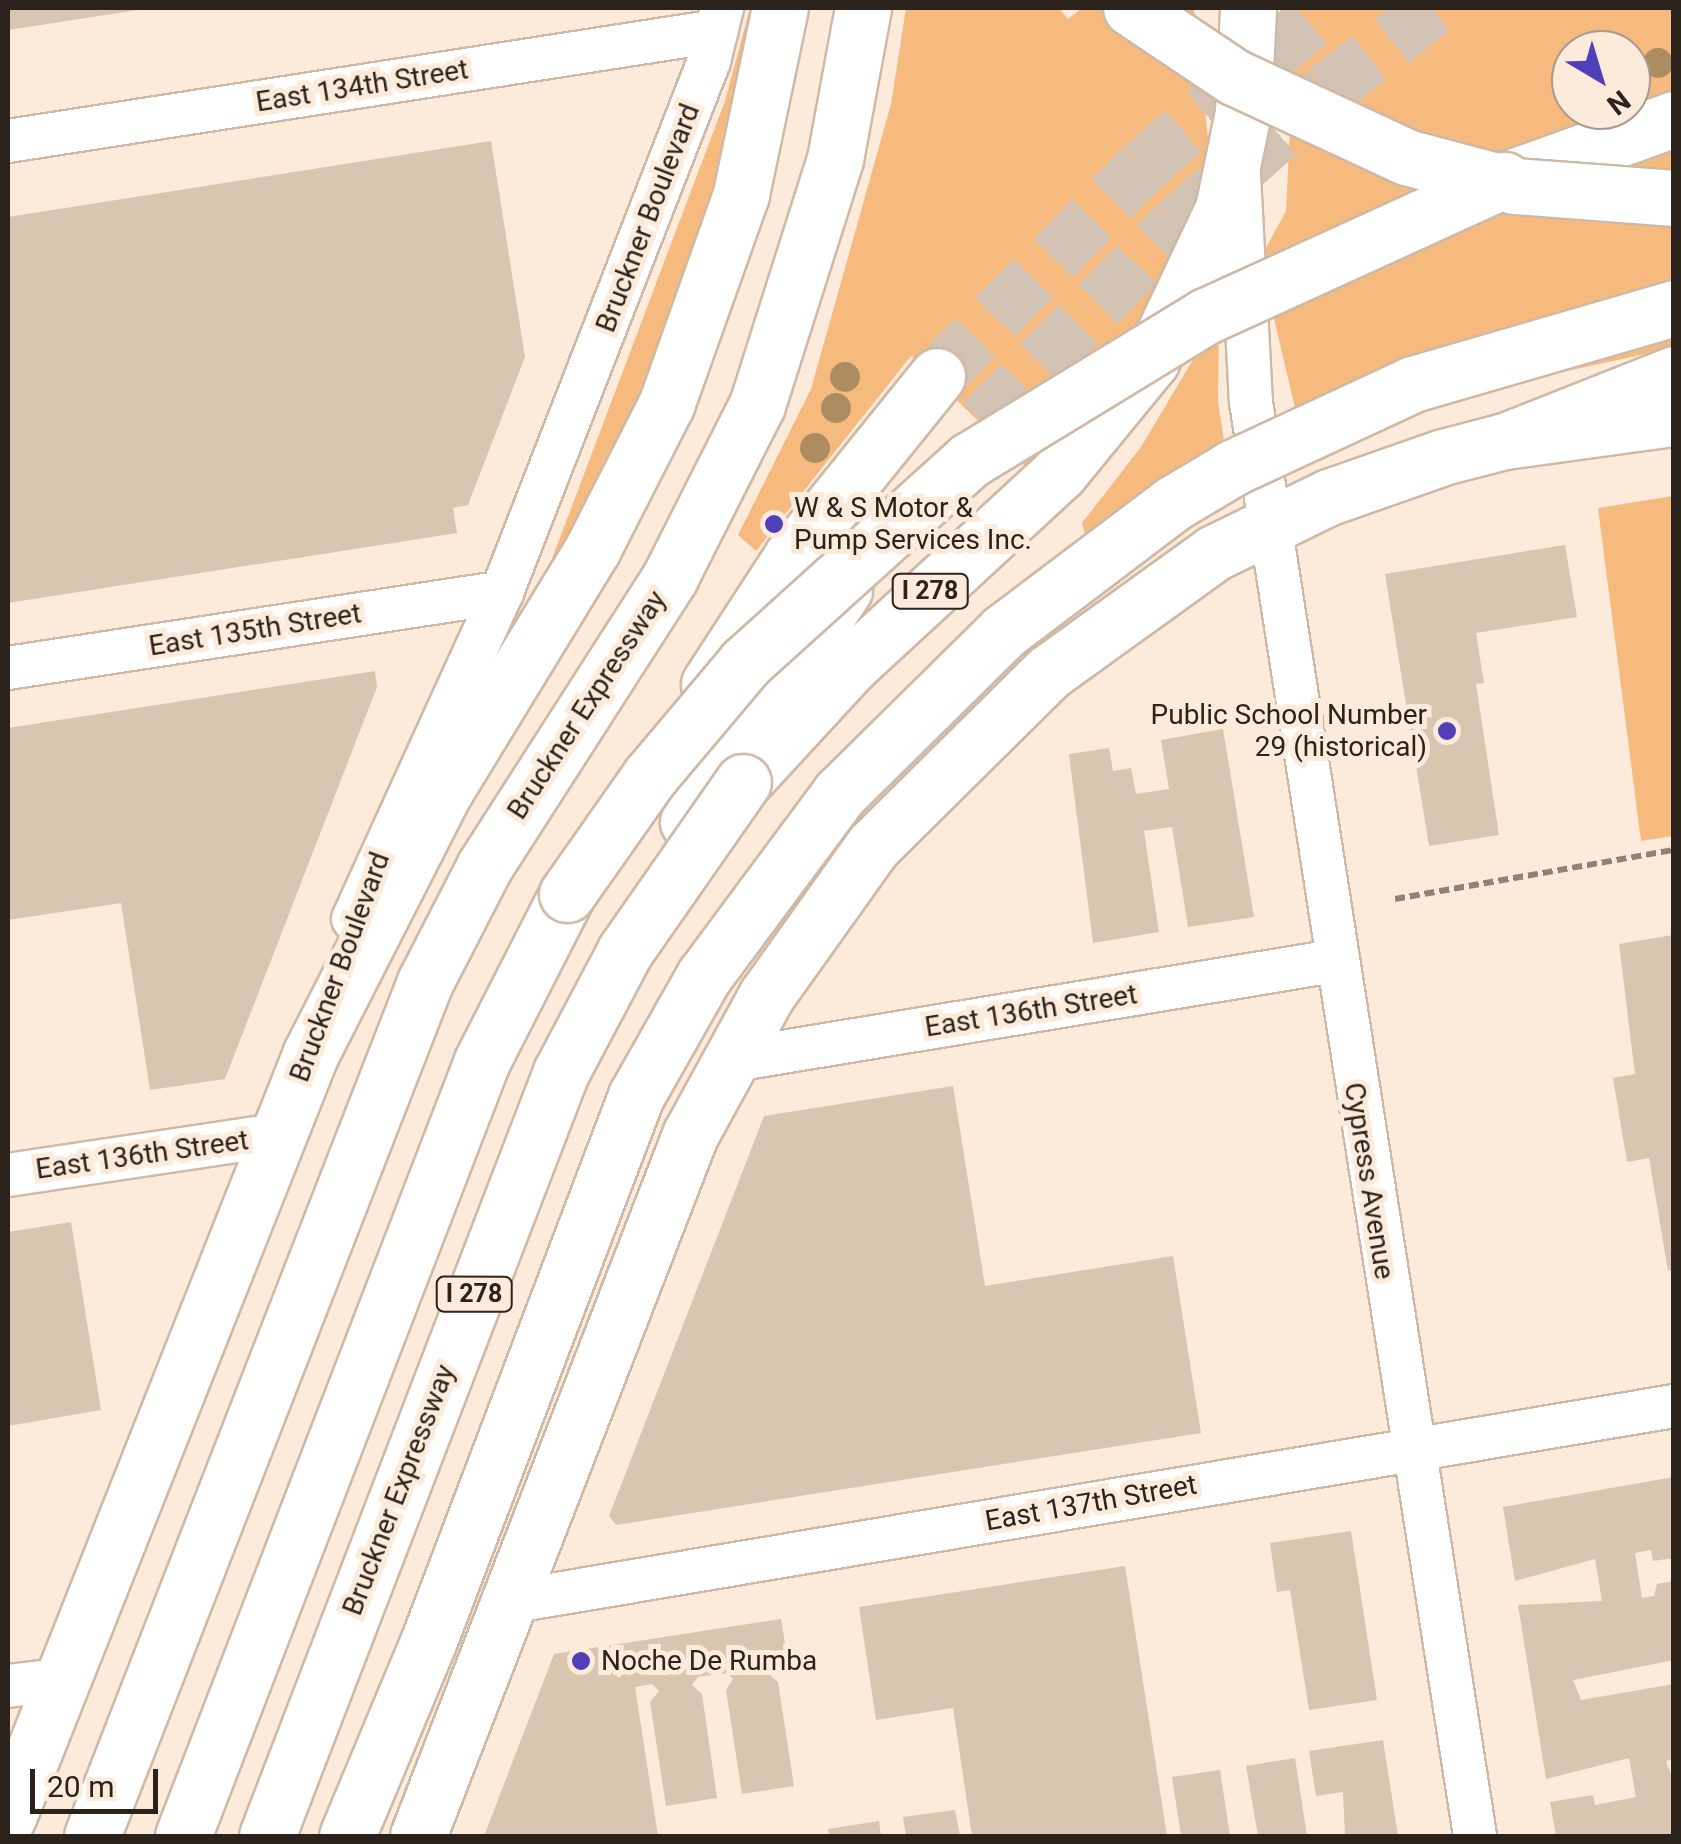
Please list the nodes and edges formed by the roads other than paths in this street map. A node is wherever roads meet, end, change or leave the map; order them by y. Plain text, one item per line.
1 (780, 8) edge
2 (864, 8) edge
3 (1131, 8) edge
4 (1248, 8) edge
5 (720, 19) edge
6 (1674, 120) edge
7 (8, 141) edge
8 (1238, 153) junction
9 (1674, 198) edge
10 (1674, 308) edge
11 (1674, 374) edge
12 (937, 376) tunnel mouth
13 (1674, 418) edge
14 (982, 422) tunnel mouth
15 (1505, 441) junction
16 (1270, 524) junction
17 (502, 592) junction
18 (8, 668) edge
19 (1334, 961) junction
20 (311, 1054) junction
21 (728, 1061) junction
22 (277, 1135) junction
23 (8, 1175) edge
24 (1674, 1406) edge
25 (1413, 1448) junction
26 (509, 1602) junction
27 (66, 1679) junction
28 (8, 1686) edge
29 (233, 1770) junction
30 (8, 1817) edge
31 (92, 1836) edge
32 (185, 1836) edge
33 (210, 1836) edge
34 (267, 1836) edge
35 (276, 1836) edge
36 (347, 1836) edge
37 (418, 1836) edge
38 (1475, 1836) edge

1 - 20 main road
2 - 31 main road, Bruckner Expressway
3 - 9 main road, bridge
4 - 8 main road, Bruckner Expressway / I 278
5 - 7 street, East 134th Street
5 - 17 street, Bruckner Boulevard
6 - 32 main road, bridge
8 - 16 street, Cypress Avenue
8 - 34 main road, Bruckner Expressway / I 278, bridge
10 - 36 main road, bridge
11 - 15 main road
12 - 29 main road
13 - 15 main road
14 - 35 main road
15 - 16 main road
16 - 19 street, Cypress Avenue
16 - 21 main road
17 - 18 street, East 135th Street
17 - 20 street, Bruckner Boulevard
19 - 21 street, East 136th Street
19 - 25 street, Cypress Avenue
20 - 22 main road, Bruckner Boulevard
21 - 26 main road
22 - 23 street, East 136th Street
22 - 27 main road, Bruckner Boulevard
24 - 25 street, East 137th Street
25 - 26 street, East 137th Street
25 - 38 street, Cypress Avenue
26 - 37 main road
27 - 28 street
27 - 30 main road, Bruckner Boulevard
29 - 32 main road
29 - 33 main road

